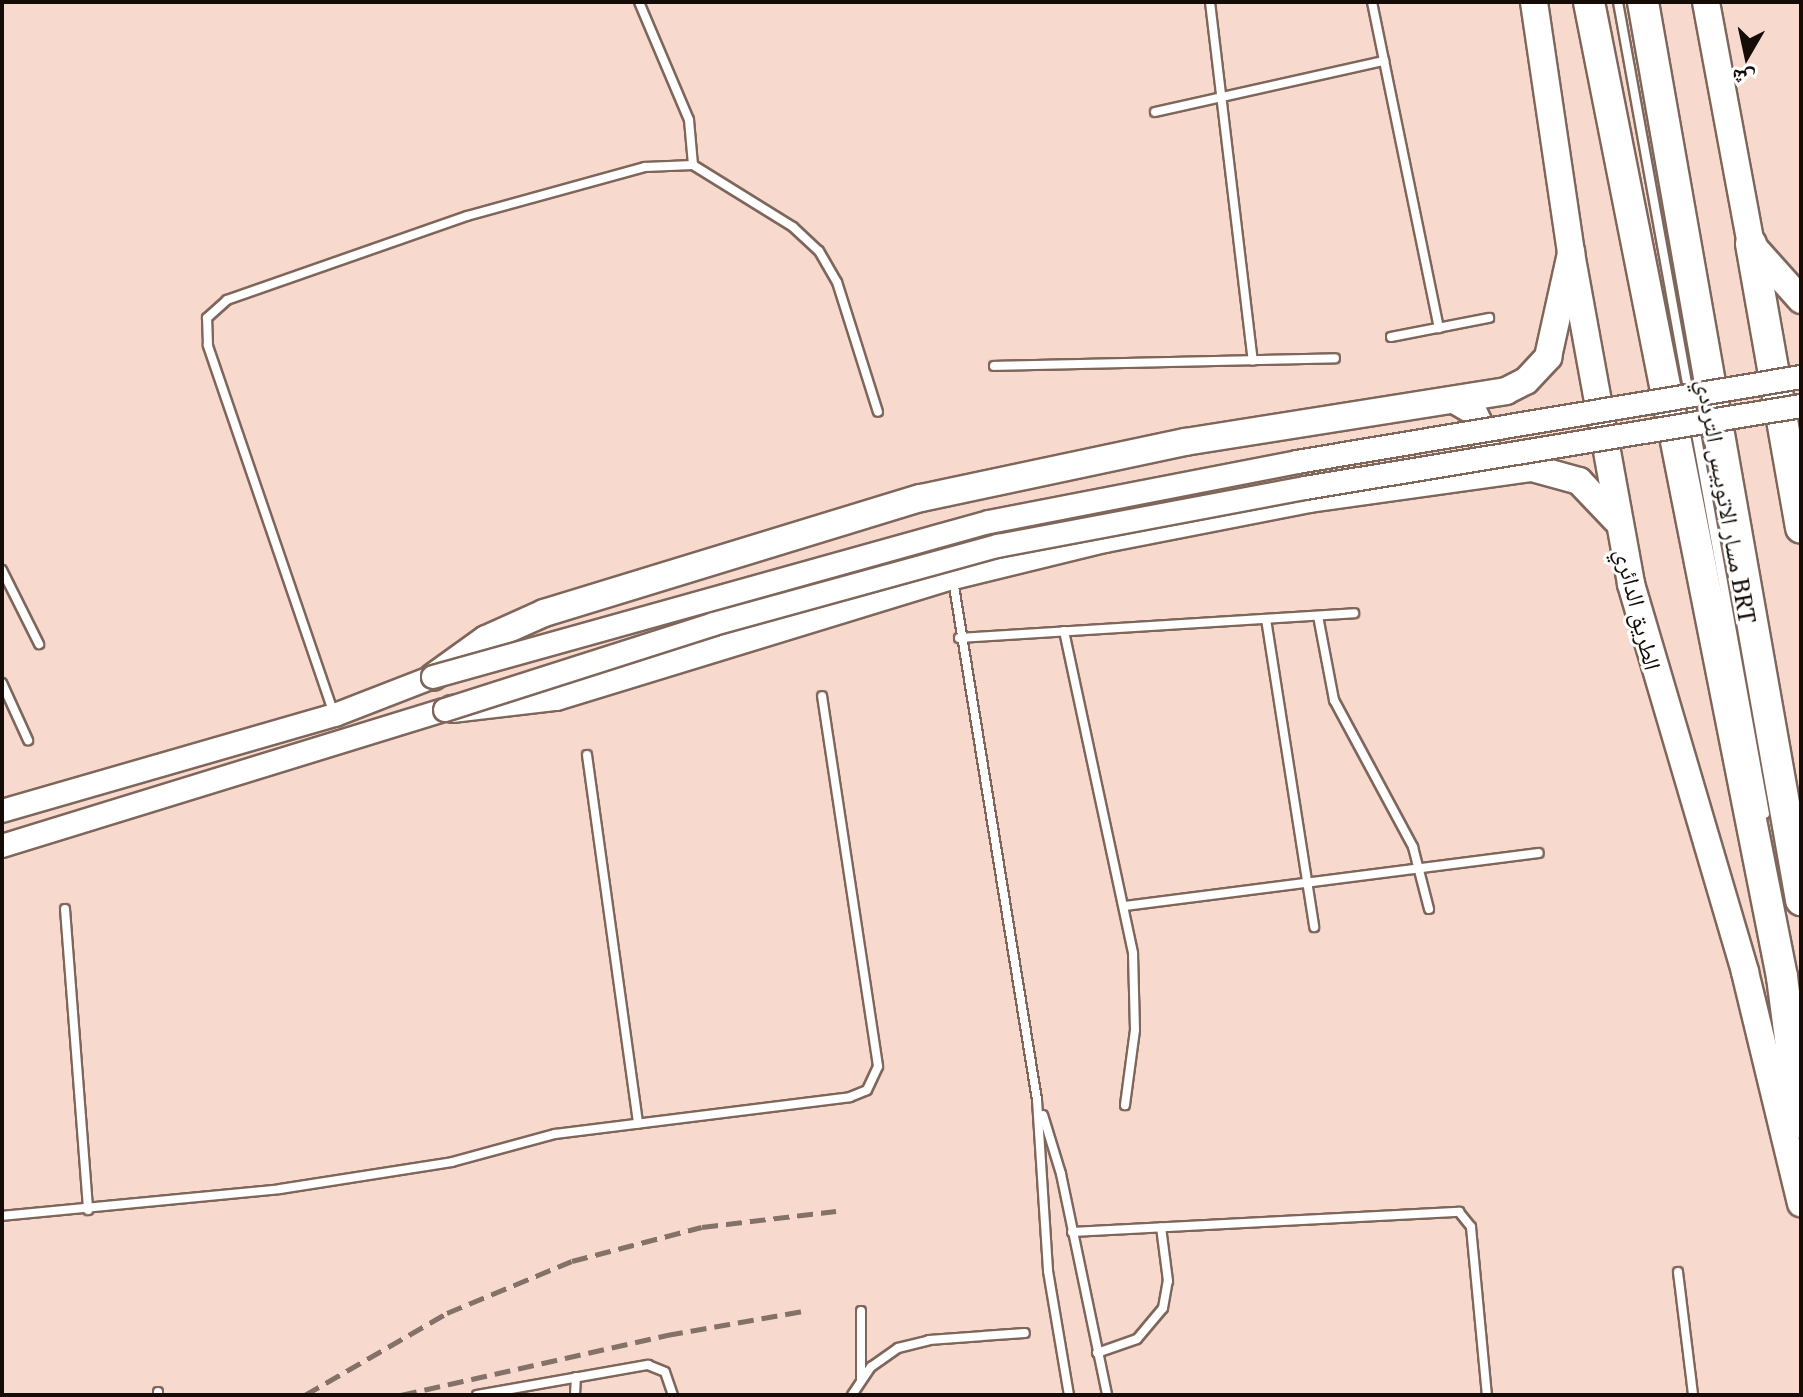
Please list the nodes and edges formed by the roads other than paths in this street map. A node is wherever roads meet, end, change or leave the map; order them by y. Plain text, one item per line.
1 (639, 2) edge
2 (1210, 2) edge
3 (1372, 2) edge
4 (1534, 2) edge
5 (1589, 2) edge
6 (1618, 2) edge
7 (1706, 2) edge
8 (1646, 9) edge
9 (1384, 61) junction
10 (1222, 97) junction
11 (1155, 112) dead end
12 (693, 165) junction
13 (1751, 244) junction
14 (1571, 253) junction
15 (1801, 300) edge
16 (1489, 318) dead end
17 (1439, 328) junction
18 (1391, 337) dead end
19 (1335, 358) dead end
20 (1253, 360) junction
21 (994, 366) dead end
22 (1801, 377) edge
23 (1456, 401) junction
24 (1801, 406) edge
25 (878, 412) dead end
26 (1476, 475) junction
27 (1618, 523) junction
28 (1801, 528) edge
29 (3, 575) edge
30 (953, 576) junction
31 (12, 590) junction
32 (2, 595) edge
33 (1354, 613) dead end
34 (1318, 616) junction
35 (1266, 619) junction
36 (1064, 631) junction
37 (959, 638) junction
38 (39, 644) dead end
39 (433, 677) junction
40 (2, 683) edge
41 (822, 696) dead end
42 (445, 710) junction
43 (335, 715) junction
44 (28, 740) dead end
45 (587, 755) dead end
46 (2, 811) edge
47 (1767, 823) dead end
48 (2, 846) edge
49 (1539, 853) dead end
50 (1422, 868) junction
51 (1307, 883) junction
52 (1801, 900) edge
53 (1125, 906) junction
54 (65, 909) dead end
55 (1429, 909) dead end
56 (1314, 927) dead end
57 (1037, 1100) junction
58 (1125, 1105) dead end
59 (638, 1123) junction
60 (1801, 1123) edge
61 (1801, 1203) edge
62 (88, 1210) junction
63 (2, 1216) edge
64 (1161, 1227) junction
65 (1072, 1232) junction
66 (1678, 1272) dead end
67 (861, 1311) dead end
68 (1025, 1333) dead end
69 (1097, 1353) junction
70 (576, 1377) junction
71 (860, 1380) junction
72 (477, 1395) edge
73 (575, 1395) edge
74 (673, 1395) edge
75 (852, 1395) edge
76 (1069, 1395) edge
77 (1107, 1395) edge
78 (1487, 1395) edge
79 (1693, 1395) edge

1 - 12 lane
2 - 10 lane
3 - 9 lane
4 - 14 highway, الطريق الدائري
5 - 60 highway
6 - 47 lane, مسار الاتوبيس الترددي BRT
7 - 13 highway
8 - 52 highway
9 - 10 lane
9 - 17 lane
10 - 11 lane
10 - 20 lane
12 - 25 lane
12 - 43 lane
13 - 15 highway
13 - 28 highway
14 - 23 highway
14 - 27 highway, الطريق الدائري
16 - 17 lane
17 - 18 lane
19 - 20 lane
20 - 21 lane
22 - 39 main road, bridge
23 - 26 highway
23 - 39 highway
24 - 42 main road, bridge
26 - 27 highway
26 - 30 highway
27 - 61 highway, الطريق الدائري
29 - 31 lane
30 - 37 lane
30 - 42 highway
31 - 32 lane
31 - 38 lane
33 - 34 lane
34 - 35 lane
34 - 50 lane
35 - 36 lane
35 - 51 lane
36 - 37 lane
36 - 53 lane
37 - 57 lane
39 - 43 main road
40 - 44 lane
41 - 59 lane
42 - 48 main road
43 - 46 main road
45 - 59 lane
49 - 50 lane
50 - 51 lane
50 - 55 lane
51 - 53 lane
51 - 56 lane
53 - 58 lane
54 - 62 lane
57 - 65 lane
57 - 76 lane
59 - 62 lane
62 - 63 lane
64 - 65 lane
64 - 69 lane
64 - 78 lane
65 - 69 lane
66 - 79 lane
67 - 71 lane
68 - 71 lane
69 - 77 lane
70 - 72 lane
70 - 73 lane
70 - 74 lane
71 - 75 lane

